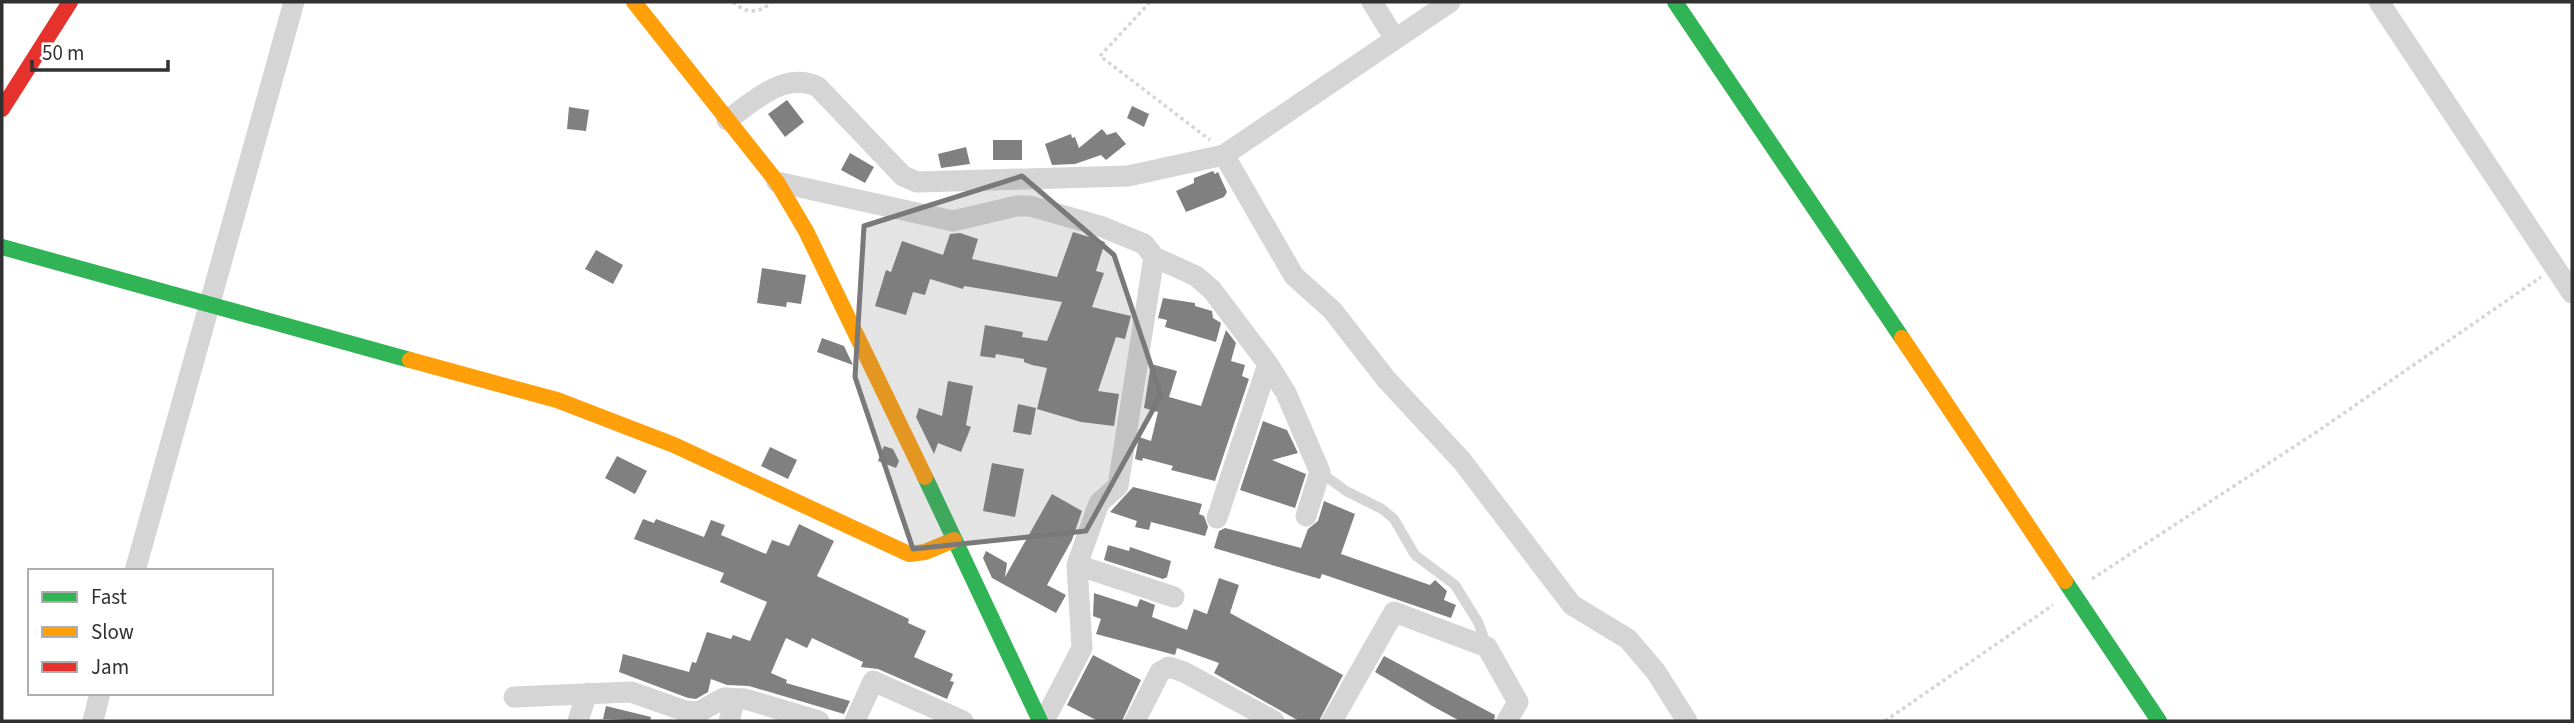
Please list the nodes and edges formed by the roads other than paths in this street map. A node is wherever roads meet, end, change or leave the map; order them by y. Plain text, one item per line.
1 (70, 2) edge
2 (294, 2) edge
3 (635, 2) edge
4 (1372, 2) edge
5 (1450, 2) edge
6 (1675, 2) edge
7 (2379, 2) edge
8 (1395, 39) junction
9 (2, 109) edge
10 (727, 120) junction
11 (1224, 155) junction
12 (777, 182) junction
13 (2, 247) edge
14 (1154, 257) junction
15 (2572, 293) edge
16 (209, 304) junction
17 (1268, 364) junction
18 (1320, 471) junction
19 (1306, 516) dead end
20 (1217, 518) dead end
21 (954, 540) junction
22 (1077, 565) junction
23 (136, 569) edge
24 (1174, 597) dead end
25 (1487, 647) junction
26 (587, 693) junction
27 (100, 695) edge
28 (514, 697) dead end
29 (736, 699) junction
30 (1518, 702) junction
31 (683, 716) edge
32 (93, 721) edge
33 (578, 721) edge
34 (729, 721) edge
35 (819, 721) edge
36 (855, 721) edge
37 (963, 721) edge
38 (1042, 721) edge
39 (1135, 721) edge
40 (1274, 721) edge
41 (1332, 721) edge
42 (1507, 721) edge
43 (1529, 721) edge
44 (1687, 721) edge
45 (2159, 721) edge

1 - 9 main road
2 - 16 street
3 - 10 main road
4 - 8 street
5 - 8 street
6 - 45 main road
7 - 15 street
8 - 11 street
10 - 11 street
10 - 12 main road
11 - 44 street
12 - 14 street
12 - 21 main road
13 - 16 main road
14 - 17 street
14 - 22 street
16 - 21 main road
16 - 23 street
17 - 18 street
17 - 20 street
18 - 19 street
18 - 25 lane
21 - 38 main road
22 - 24 street
22 - 38 street
25 - 30 street
25 - 41 street
26 - 28 street
26 - 31 street
26 - 33 street
27 - 32 street
29 - 31 street
29 - 34 street
29 - 35 street
30 - 42 street
30 - 43 street
36 - 37 street
39 - 40 street

